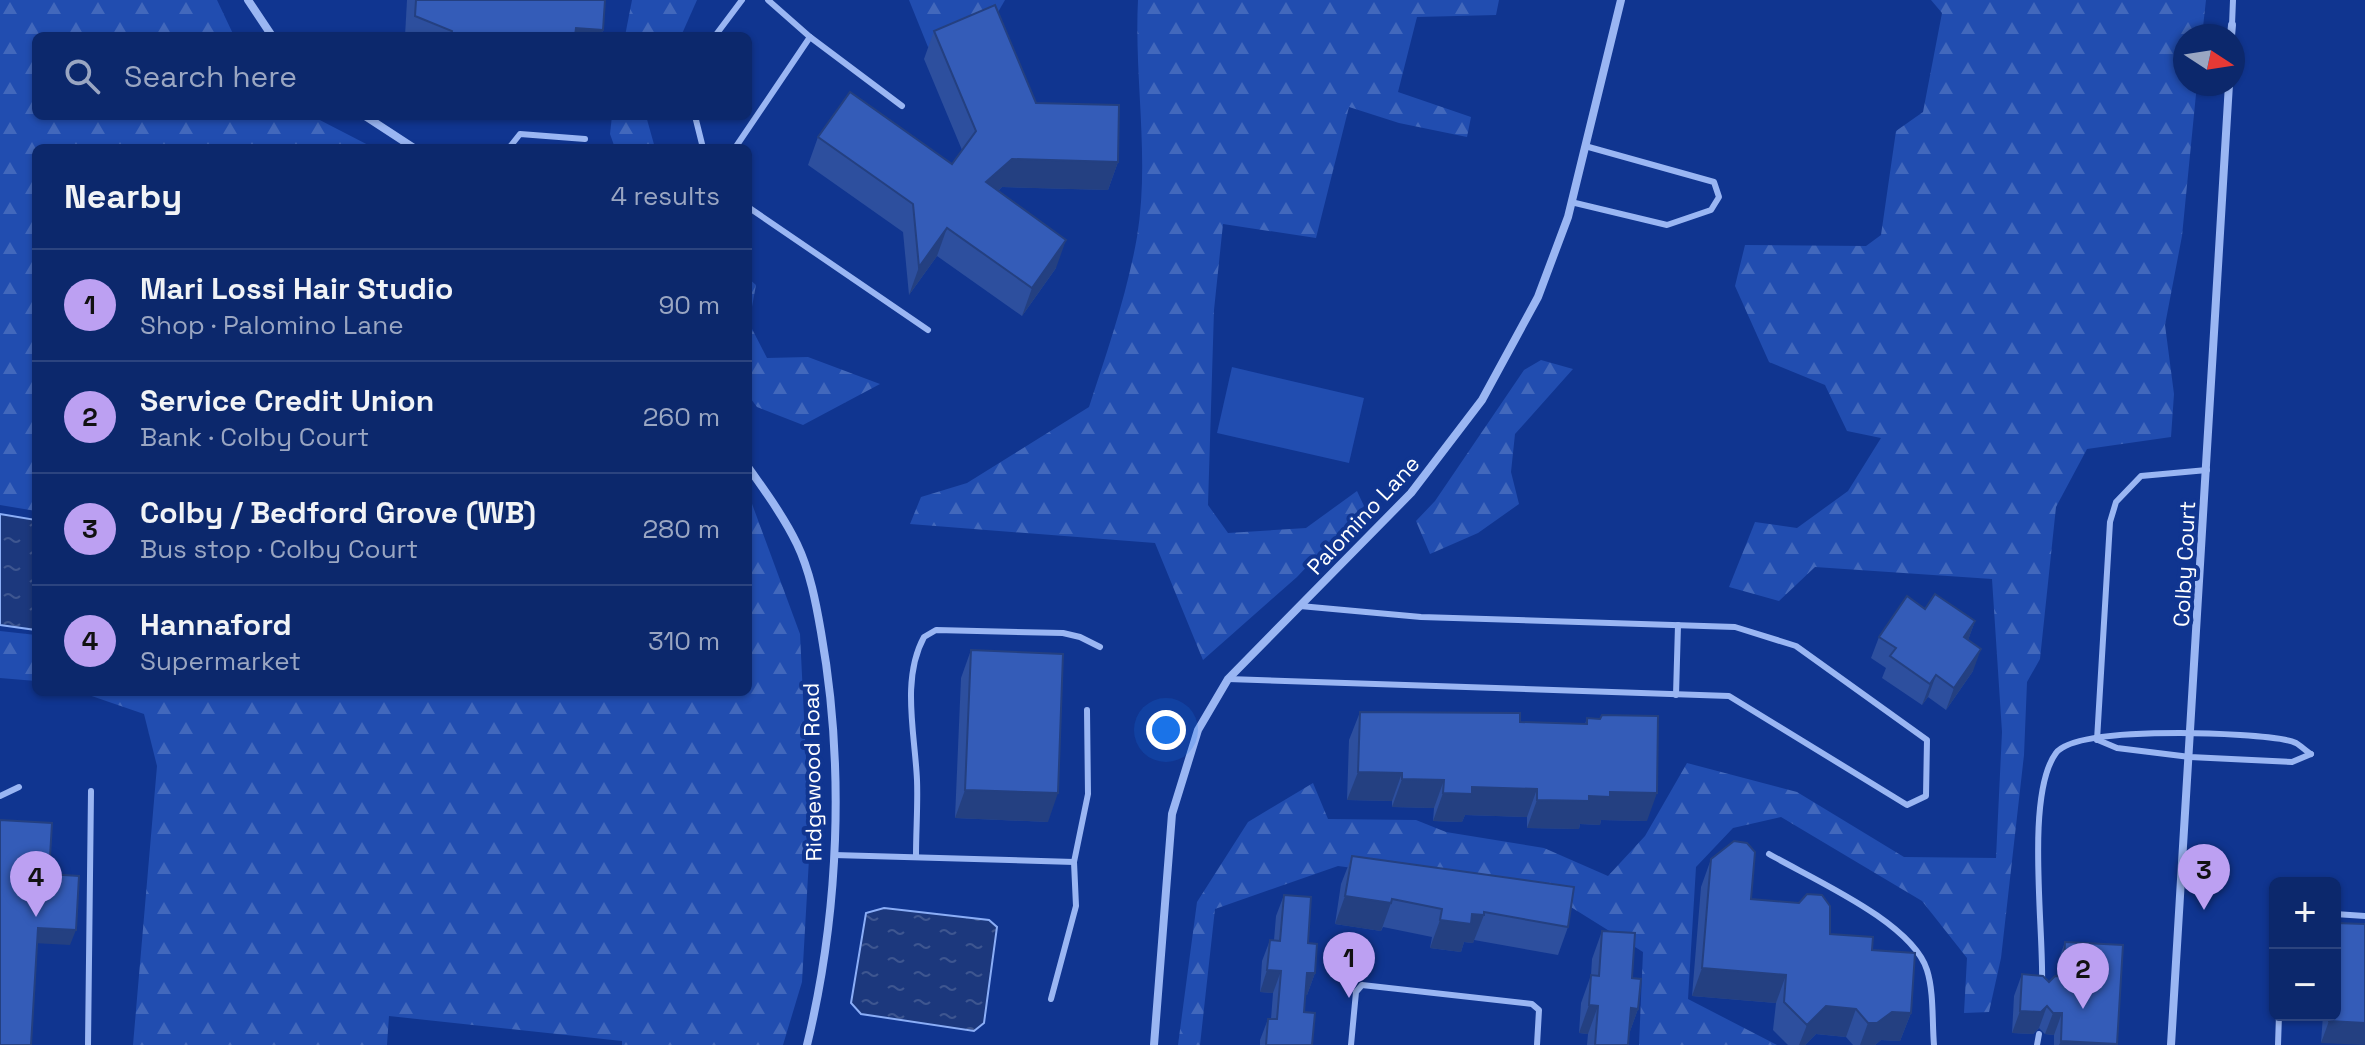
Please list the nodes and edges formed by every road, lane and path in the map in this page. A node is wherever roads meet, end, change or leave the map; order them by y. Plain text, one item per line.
1 (248, 0) edge
2 (742, 0) edge
3 (768, 0) edge
4 (1621, 0) edge
5 (2233, 0) edge
6 (2232, 24) edge
7 (269, 32) edge
8 (718, 32) edge
9 (810, 37) junction
10 (2228, 96) edge
11 (902, 106) dead end
12 (371, 120) edge
13 (696, 120) edge
14 (585, 139) dead end
15 (408, 144) edge
16 (512, 144) edge
17 (702, 144) edge
18 (738, 144) edge
19 (1585, 146) junction
20 (1571, 202) junction
21 (752, 210) edge
22 (928, 330) dead end
23 (2207, 470) junction
24 (752, 473) edge
25 (1300, 606) junction
26 (1678, 625) junction
27 (1100, 647) dead end
28 (1228, 679) junction
29 (1676, 695) junction
30 (1087, 710) dead end
31 (2192, 733) junction
32 (2097, 740) junction
33 (2190, 757) junction
34 (19, 787) dead end
35 (91, 791) dead end
36 (0, 796) edge
37 (1769, 854) dead end
38 (834, 855) junction
39 (916, 856) junction
40 (1074, 862) junction
41 (2341, 914) edge
42 (2365, 916) edge
43 (2041, 998) edge
44 (1051, 999) dead end
45 (2279, 1021) edge
46 (2039, 1034) dead end
47 (88, 1045) edge
48 (807, 1045) edge
49 (1154, 1045) edge
50 (1351, 1045) edge
51 (1537, 1045) edge
52 (1934, 1045) edge
53 (2037, 1045) edge
54 (2171, 1045) edge
55 (2278, 1045) edge

1 - 7 street
2 - 8 lane
3 - 9 lane
4 - 19 street, Palomino Lane
5 - 6 lane
9 - 11 lane
9 - 18 lane
10 - 23 street, Colby Court
12 - 15 street
13 - 17 lane
14 - 16 lane
19 - 20 street, Palomino Lane
19 - 20 lane
20 - 25 street, Palomino Lane
21 - 22 lane
23 - 31 street, Colby Court
23 - 32 lane
24 - 38 street, Ridgewood Road
25 - 26 lane
25 - 28 street, Palomino Lane
26 - 29 lane
26 - 29 lane
27 - 39 lane
28 - 29 lane
28 - 49 street, Palomino Lane
30 - 40 lane
31 - 32 lane
31 - 33 street, Colby Court
31 - 33 lane
32 - 33 lane
32 - 43 lane
33 - 54 street, Colby Court
34 - 36 lane
35 - 47 lane
37 - 52 lane
38 - 39 lane
38 - 48 street, Ridgewood Road
39 - 40 lane
40 - 44 lane
41 - 42 lane
45 - 55 lane
46 - 53 lane
50 - 51 lane

